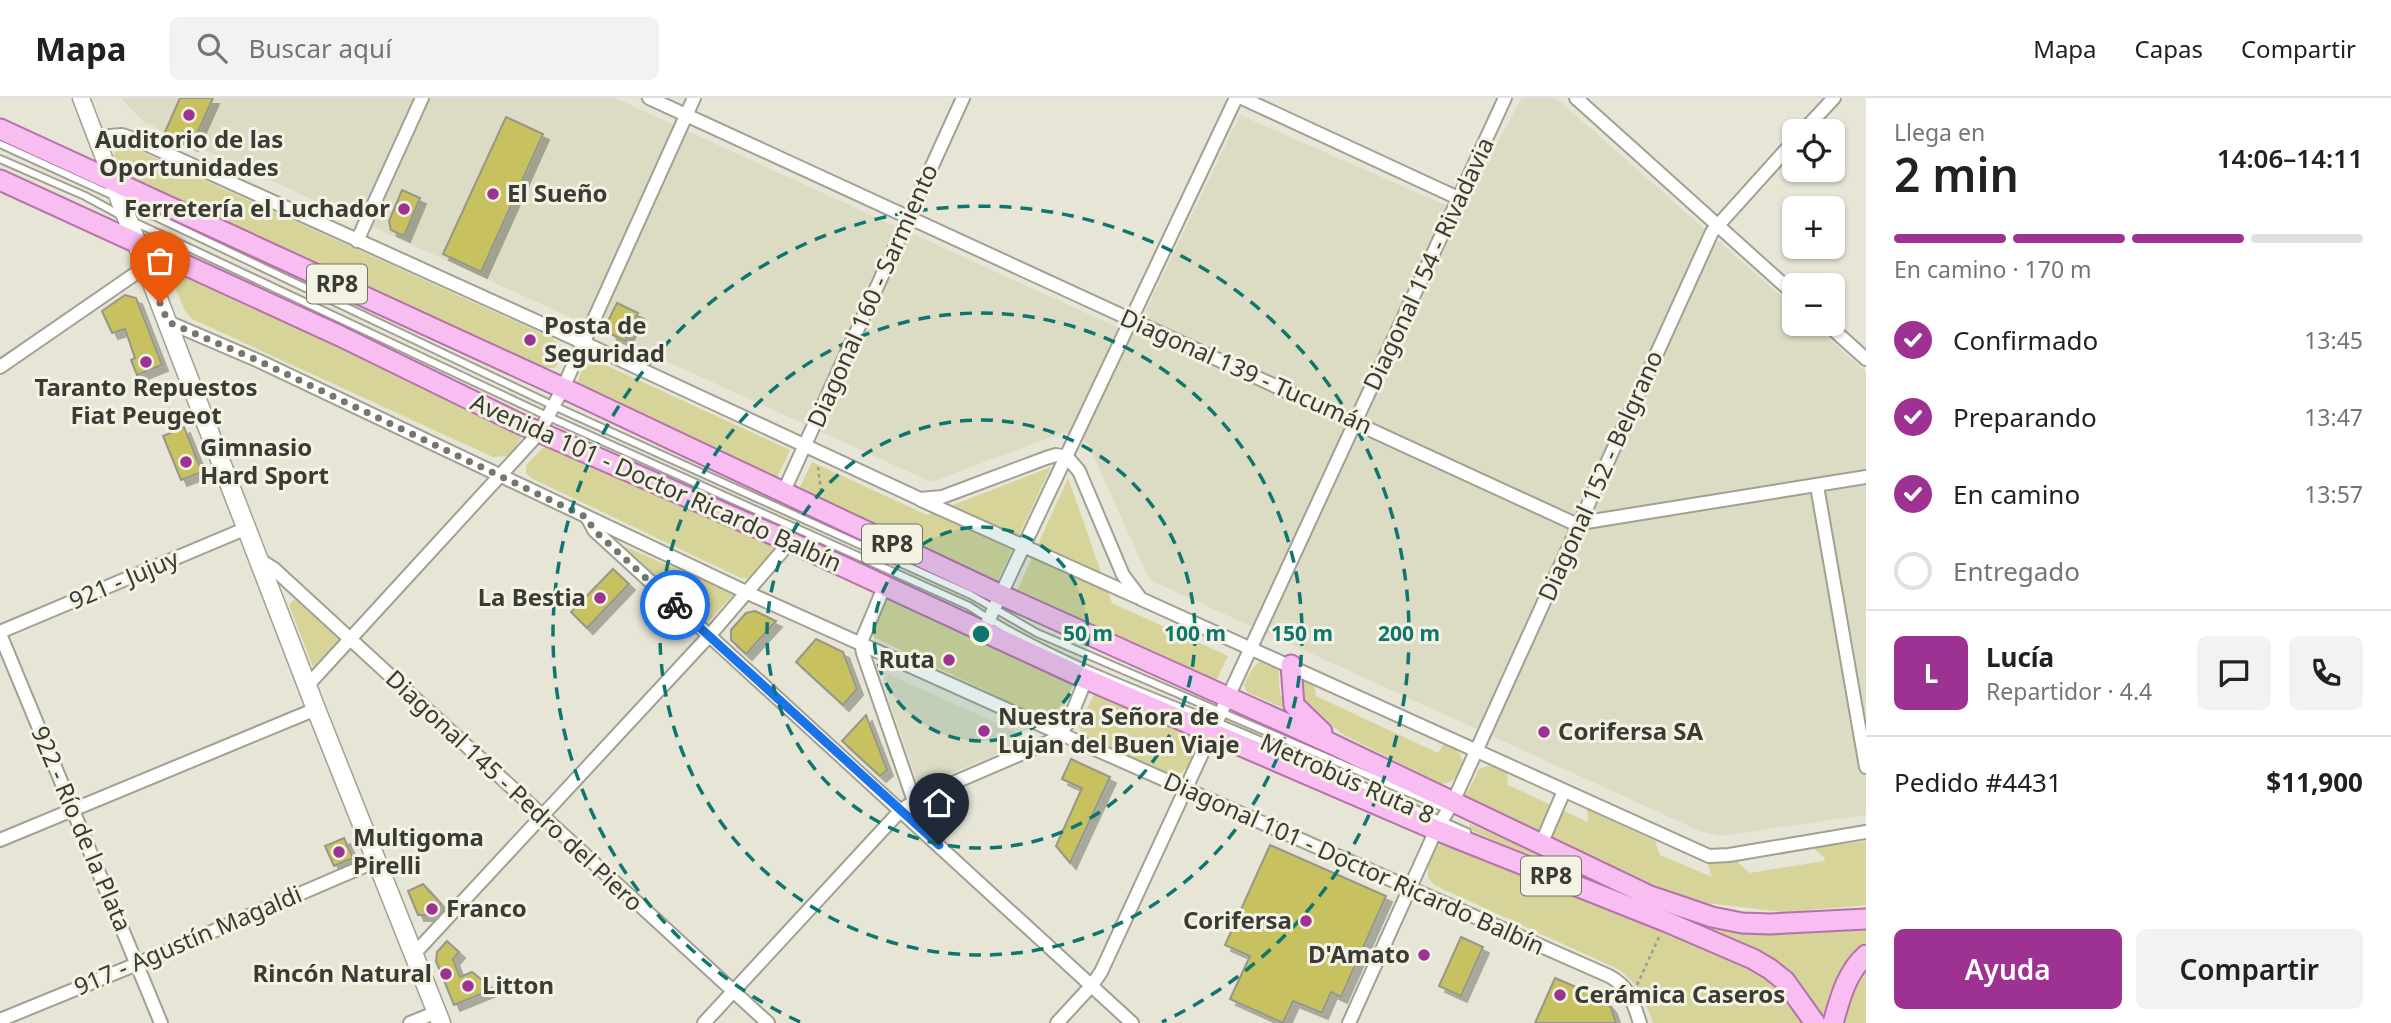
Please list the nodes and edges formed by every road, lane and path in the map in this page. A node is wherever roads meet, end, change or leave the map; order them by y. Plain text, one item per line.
1 (81, 98) edge
2 (422, 98) edge
3 (649, 98) edge
4 (694, 98) edge
5 (963, 98) edge
6 (1236, 98) edge
7 (1242, 98) edge
8 (1505, 98) edge
9 (1576, 98) edge
10 (1833, 98) edge
11 (686, 115) junction
12 (1814, 119) edge
13 (0, 129) edge
14 (97, 137) junction
15 (0, 144) edge
16 (1782, 154) edge
17 (0, 159) edge
18 (112, 179) junction
19 (0, 180) edge
20 (1458, 198) junction
21 (119, 199) junction
22 (126, 218) junction
23 (909, 218) junction
24 (1717, 225) junction
25 (357, 241) junction
26 (136, 243) junction
27 (145, 267) junction
28 (1782, 283) edge
29 (1131, 320) junction
30 (168, 322) junction
31 (1840, 336) edge
32 (582, 342) junction
33 (1866, 359) edge
34 (0, 367) edge
35 (551, 411) junction
36 (1356, 422) junction
37 (811, 448) junction
38 (1067, 457) junction
39 (502, 476) junction
40 (1866, 477) edge
41 (1817, 486) junction
42 (783, 493) junction
43 (920, 499) junction
44 (822, 501) dead end
45 (586, 517) junction
46 (1580, 523) junction
47 (247, 528) junction
48 (790, 542) junction
49 (1024, 546) junction
50 (260, 560) junction
51 (885, 585) junction
52 (748, 593) junction
53 (1142, 599) junction
54 (992, 614) junction
55 (0, 633) edge
56 (709, 636) junction
57 (351, 640) junction
58 (861, 642) junction
59 (1252, 648) junction
60 (1292, 665) junction
61 (1086, 679) junction
62 (307, 686) junction
63 (316, 709) junction
64 (1219, 716) junction
65 (1060, 734) junction
66 (1332, 744) junction
67 (1476, 751) junction
68 (1866, 767) edge
69 (1186, 790) junction
70 (1564, 790) junction
71 (915, 800) junction
72 (73, 809) junction
73 (901, 810) junction
74 (1450, 815) junction
75 (543, 817) junction
76 (1866, 832) edge
77 (1479, 838) dead end
78 (0, 840) edge
79 (1542, 842) junction
80 (1492, 843) dead end
81 (376, 861) junction
82 (1410, 888) junction
83 (1650, 895) junction
84 (1866, 919) edge
85 (1667, 922) junction
86 (414, 954) junction
87 (1866, 955) edge
88 (137, 964) junction
89 (1092, 985) junction
90 (733, 991) junction
91 (1629, 992) junction
92 (439, 1018) edge
93 (0, 1020) edge
94 (161, 1023) edge
95 (410, 1023) edge
96 (704, 1023) edge
97 (768, 1023) edge
98 (1057, 1023) edge
99 (1132, 1023) edge
100 (1349, 1023) edge
101 (1640, 1023) edge
102 (1815, 1023) edge
103 (1833, 1023) edge

1 - 14 street
2 - 25 street
3 - 11 street, Diagonal 139 - Tucumán
4 - 11 street
5 - 23 street, Diagonal 160 - Sarmiento
6 - 29 street
7 - 20 street
8 - 20 street, Diagonal 154 - Rivadavia
9 - 24 street
10 - 12 street
11 - 23 street, Diagonal 139 - Tucumán
11 - 32 street
13 - 18 main road, RP8
14 - 18 street
14 - 25 street
15 - 21 lane
16 - 24 street, Diagonal 152 - Belgrano
17 - 22 lane
18 - 21 main road
18 - 35 main road, Avenida 101 - Doctor Ricardo Balbín / RP8
19 - 26 main road, RP8
20 - 36 street, Diagonal 154 - Rivadavia
21 - 22 main road
21 - 35 lane
22 - 26 main road
22 - 35 lane
23 - 29 street, Diagonal 139 - Tucumán
23 - 37 street, Diagonal 160 - Sarmiento
24 - 28 street
24 - 46 street, Diagonal 152 - Belgrano
25 - 32 street
26 - 27 main road
26 - 35 main road, Avenida 101 - Doctor Ricardo Balbín / RP8
27 - 30 main road
27 - 34 street
29 - 36 street, Diagonal 139 - Tucumán
29 - 38 street
30 - 39 street, Diagonal 101 - Doctor Ricardo Balbín
30 - 47 main road
31 - 33 street
32 - 35 street
32 - 37 street
35 - 39 street
35 - 42 main road, Avenida 101 - Doctor Ricardo Balbín / RP8
35 - 48 main road, Avenida 101 - Doctor Ricardo Balbín / RP8
35 - 54 lane
35 - 54 lane
36 - 46 street, Diagonal 139 - Tucumán
36 - 59 street, Diagonal 154 - Rivadavia
37 - 42 street, Diagonal 160 - Sarmiento
37 - 43 street
37 - 44 path
38 - 43 street
38 - 49 street
38 - 53 street
39 - 45 street, Diagonal 101 - Doctor Ricardo Balbín
39 - 57 street
40 - 41 street, Diagonal 139 - Tucumán
41 - 46 street, Diagonal 139 - Tucumán
41 - 68 street
42 - 54 main road, Avenida 101 - Doctor Ricardo Balbín / RP8
43 - 49 street
45 - 52 street, Diagonal 101 - Doctor Ricardo Balbín
45 - 56 street
46 - 67 street, Diagonal 152 - Belgrano
47 - 50 main road
47 - 55 street, 921 - Jujuy
48 - 51 main road, Avenida 101 - Doctor Ricardo Balbín / RP8
48 - 52 street
49 - 53 street
49 - 54 street
50 - 57 street, Diagonal 145 - Pedro del Piero
50 - 62 main road
51 - 54 main road, Avenida 101 - Doctor Ricardo Balbín / RP8
51 - 58 street
52 - 56 street
52 - 58 street, Diagonal 101 - Doctor Ricardo Balbín
53 - 59 street
54 - 61 main road, Avenida 101 - Doctor Ricardo Balbín / RP8
54 - 64 main road, Avenida 101 - Doctor Ricardo Balbín / RP8
54 - 64 lane
55 - 72 street, 922 - Río de la Plata
56 - 73 street
56 - 75 street
57 - 62 street
57 - 75 street, Diagonal 145 - Pedro del Piero
58 - 65 street, Diagonal 101 - Doctor Ricardo Balbín
58 - 71 street
59 - 60 street
59 - 64 street, Diagonal 154 - Rivadavia
60 - 66 main road
60 - 67 street
61 - 64 main road, Avenida 101 - Doctor Ricardo Balbín / RP8
61 - 65 street
62 - 63 main road
63 - 72 street
63 - 81 main road
64 - 66 main road, Avenida 101 - Doctor Ricardo Balbín / RP8
64 - 69 street, Diagonal 154 - Rivadavia
64 - 74 main road, Avenida 101 - Doctor Ricardo Balbín / RP8
65 - 69 street, Diagonal 101 - Doctor Ricardo Balbín
65 - 71 street
66 - 74 main road, Avenida 101 - Doctor Ricardo Balbín / RP8
67 - 70 street
67 - 74 street, Diagonal 152 - Belgrano
69 - 82 street, Diagonal 101 - Doctor Ricardo Balbín
69 - 89 street, Diagonal 154 - Rivadavia
70 - 76 street
70 - 79 street
71 - 73 street
72 - 78 street
72 - 88 street, 922 - Río de la Plata
73 - 89 street
73 - 90 street
74 - 77 lane, Metrobús Ruta 8
74 - 79 main road, Avenida 101 - Doctor Ricardo Balbín / RP8
74 - 82 street, Diagonal 152 - Belgrano
74 - 83 lane, Metrobús Ruta 8
74 - 85 main road, Avenida 101 - Doctor Ricardo Balbín / RP8
75 - 86 street
75 - 90 street, Diagonal 145 - Pedro del Piero
79 - 83 main road, Avenida 101 - Doctor Ricardo Balbín / RP8
80 - 85 lane
81 - 86 main road
81 - 88 street, 917 - Agustín Magaldi
82 - 91 street, Diagonal 101 - Doctor Ricardo Balbín
82 - 100 street, Diagonal 152 - Belgrano
83 - 84 main road, Avenida 101 - Doctor Ricardo Balbín / RP8
85 - 91 path
85 - 102 main road, Avenida 101 - Doctor Ricardo Balbín / RP8
86 - 92 main road
87 - 103 main road
88 - 93 street, 917 - Agustín Magaldi
88 - 94 street, 922 - Río de la Plata
89 - 98 street, Diagonal 154 - Rivadavia
89 - 99 street
90 - 96 street
90 - 97 street, Diagonal 145 - Pedro del Piero
91 - 101 street
92 - 95 street

